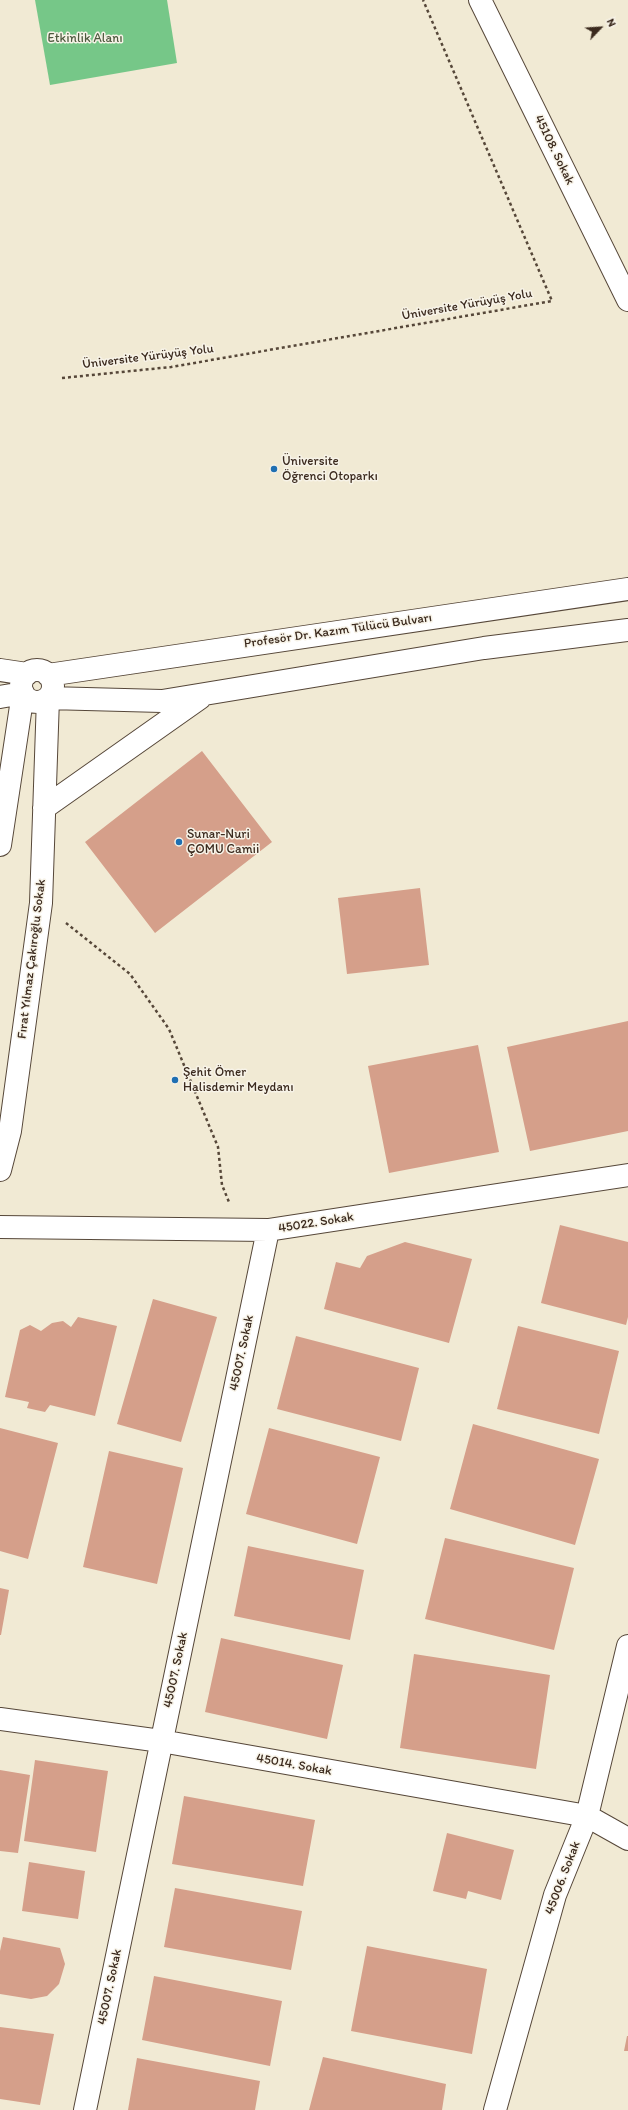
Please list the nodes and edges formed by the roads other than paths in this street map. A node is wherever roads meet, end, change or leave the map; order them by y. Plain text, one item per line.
1 (480, 0) edge
2 (628, 300) edge
3 (628, 589) edge
4 (628, 630) edge
5 (48, 675) junction
6 (18, 682) edge
7 (204, 694) junction
8 (0, 698) edge
9 (48, 698) junction
10 (44, 808) junction
11 (0, 845) edge
12 (0, 1170) edge
13 (628, 1175) edge
14 (0, 1227) edge
15 (268, 1230) junction
16 (628, 1646) edge
17 (0, 1719) edge
18 (161, 1741) junction
19 (587, 1816) junction
20 (628, 1839) edge
21 (85, 2110) edge
22 (495, 2110) edge

1 - 2 street, 45108. Sokak
3 - 5 street, Profesör Dr. Kazım Tülücü Bulvarı
4 - 7 street
5 - 6 street, Profesör Dr. Kazım Tülücü Bulvarı
5 - 9 street, Fırat Yılmaz Çakıroğlu Sokak
6 - 8 street
6 - 9 street
6 - 11 street
7 - 9 street
7 - 10 street
9 - 10 street, Fırat Yılmaz Çakıroğlu Sokak
10 - 12 street, Fırat Yılmaz Çakıroğlu Sokak
13 - 15 street, 45022. Sokak
14 - 15 street, 45022. Sokak
15 - 18 street, 45007. Sokak
16 - 19 street, 45006. Sokak
17 - 18 street, 45014. Sokak
18 - 19 street, 45014. Sokak
18 - 21 street, 45007. Sokak
19 - 20 street, 45014. Sokak
19 - 22 street, 45006. Sokak

